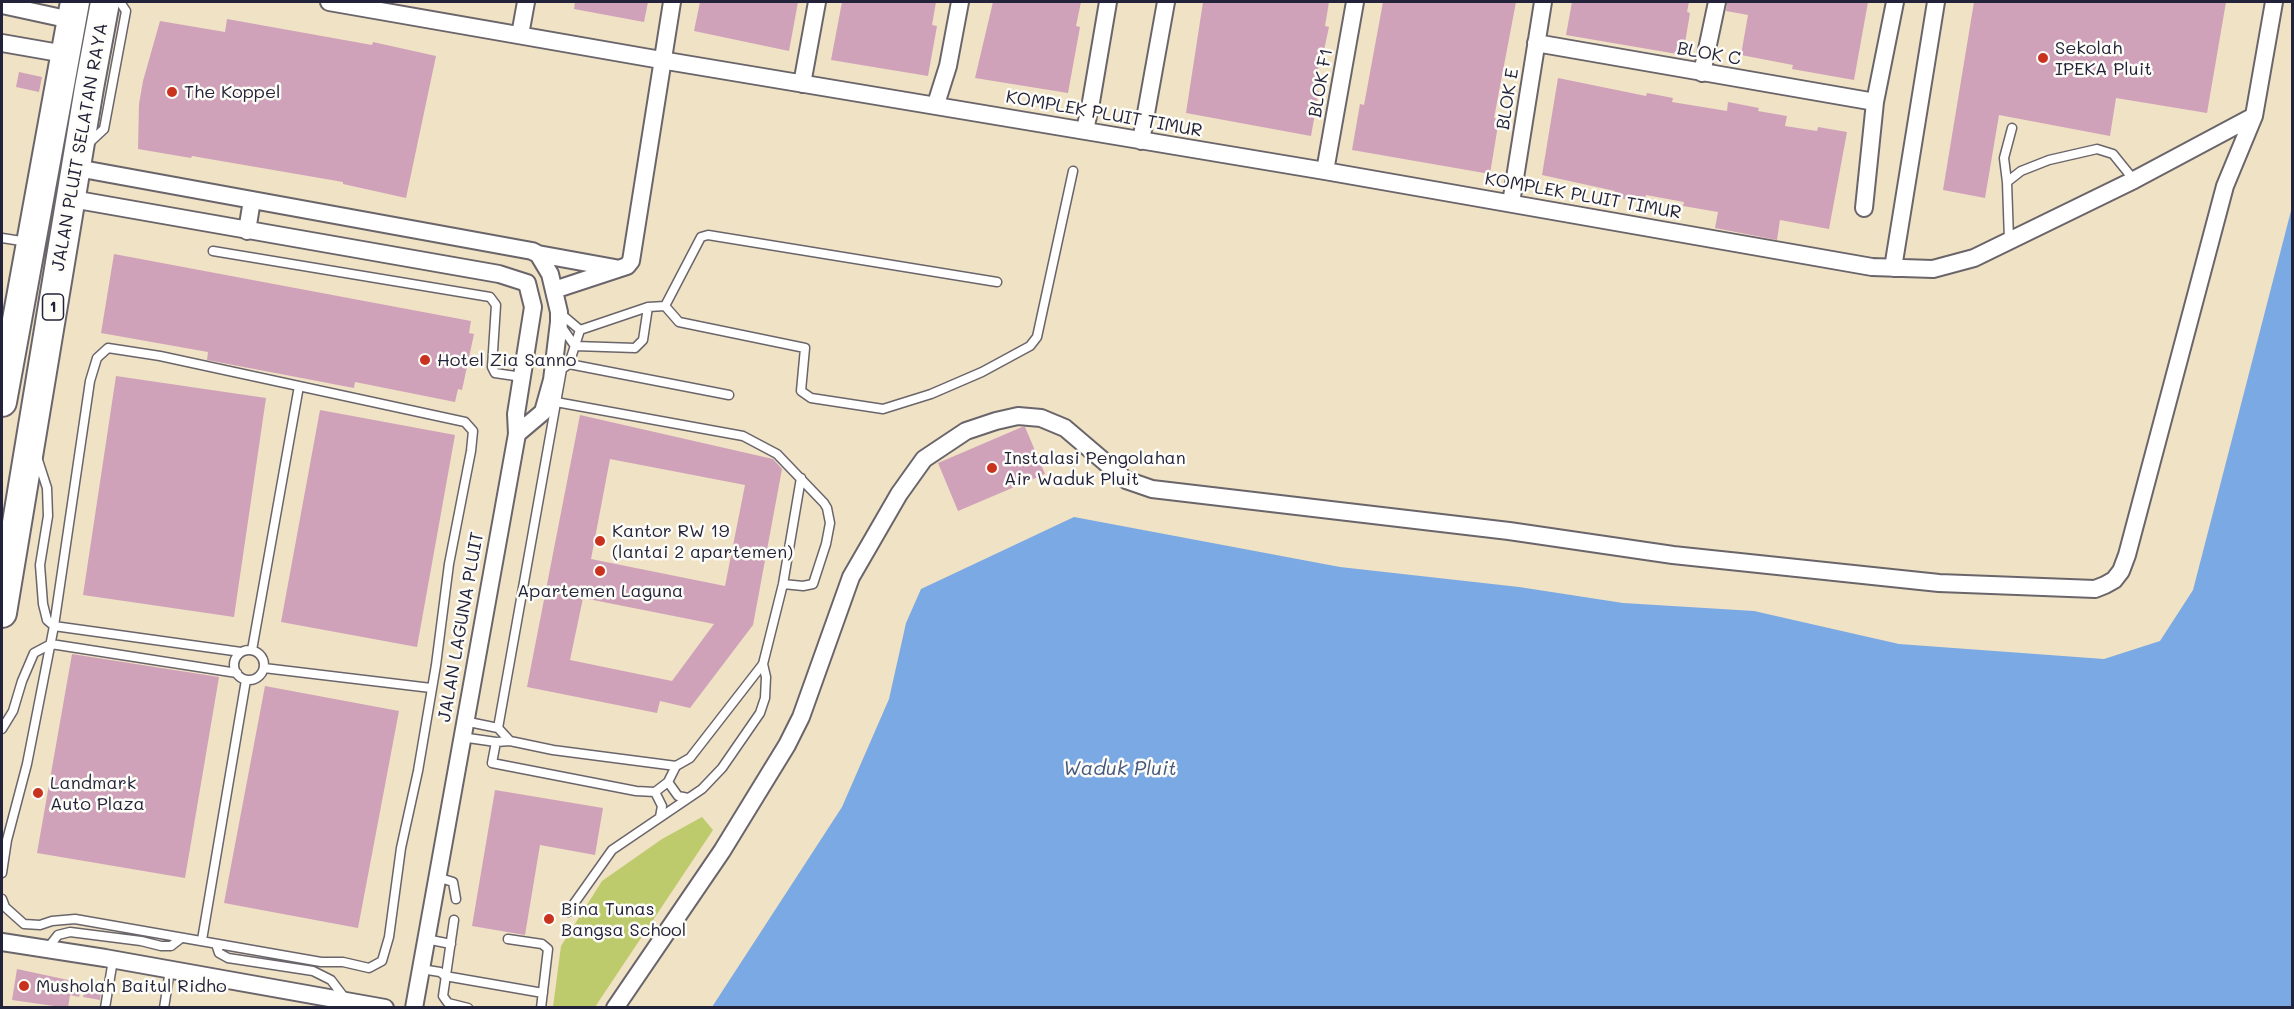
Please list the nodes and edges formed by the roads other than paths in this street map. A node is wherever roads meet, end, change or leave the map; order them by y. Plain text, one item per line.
1 (105, 2) edge
2 (120, 2) edge
3 (329, 2) edge
4 (526, 2) edge
5 (672, 2) edge
6 (817, 2) edge
7 (960, 2) edge
8 (1108, 2) edge
9 (1166, 2) edge
10 (1355, 2) edge
11 (1543, 2) edge
12 (1717, 2) edge
13 (1894, 2) edge
14 (1935, 2) edge
15 (2274, 2) edge
16 (353, 4) edge
17 (2, 5) edge
18 (73, 11) edge
19 (520, 35) junction
20 (2, 43) edge
21 (1536, 43) junction
22 (65, 54) junction
23 (661, 60) junction
24 (1702, 73) junction
25 (802, 84) junction
26 (1875, 102) junction
27 (936, 104) junction
28 (2254, 116) junction
29 (2012, 128) dead end
30 (1085, 130) junction
31 (1141, 141) junction
32 (78, 159) junction
33 (1073, 171) dead end
34 (1325, 171) junction
35 (2134, 180) junction
36 (2007, 182) junction
37 (72, 199) junction
38 (252, 200) junction
39 (1511, 203) junction
40 (1864, 208) dead end
41 (247, 231) junction
42 (2, 238) edge
43 (2009, 240) junction
44 (31, 243) junction
45 (213, 251) dead end
46 (538, 254) junction
47 (1893, 268) junction
48 (619, 269) junction
49 (998, 282) dead end
50 (554, 290) junction
51 (666, 306) junction
52 (648, 308) junction
53 (559, 317) junction
54 (580, 330) junction
55 (575, 346) junction
56 (6, 352) edge
57 (569, 364) junction
58 (522, 377) junction
59 (299, 387) junction
60 (729, 395) dead end
61 (2, 402) edge
62 (556, 402) junction
63 (517, 434) junction
64 (30, 440) junction
65 (801, 478) junction
66 (783, 584) junction
67 (4, 585) edge
68 (2, 613) edge
69 (54, 626) junction
70 (51, 644) junction
71 (252, 650) junction
72 (241, 652) junction
73 (763, 664) junction
74 (264, 668) junction
75 (237, 673) junction
76 (246, 680) junction
77 (431, 688) junction
78 (498, 728) junction
79 (2, 729) edge
80 (463, 729) junction
81 (510, 741) junction
82 (496, 742) junction
83 (676, 766) junction
84 (668, 782) junction
85 (655, 792) junction
86 (688, 798) junction
87 (660, 817) junction
88 (2, 873) edge
89 (437, 877) junction
90 (2, 899) edge
91 (456, 899) dead end
92 (568, 912) dead end
93 (454, 920) dead end
94 (180, 939) junction
95 (426, 939) junction
96 (508, 939) dead end
97 (202, 940) junction
98 (2, 942) edge
99 (216, 944) junction
100 (451, 944) junction
101 (47, 949) junction
102 (113, 960) junction
103 (420, 969) junction
104 (170, 970) junction
105 (445, 976) junction
106 (543, 993) junction
107 (348, 1001) junction
108 (105, 1008) edge
109 (164, 1008) edge
110 (385, 1008) edge
111 (414, 1008) edge
112 (468, 1008) edge
113 (541, 1008) edge
114 (615, 1008) edge

1 - 32 highway, JALAN PLUIT SELATAN RAYA / 1
2 - 32 lane
3 - 16 street, KOMPLEK PLUIT TIMUR
4 - 19 street
5 - 23 street
6 - 25 street
7 - 27 street
8 - 30 street
9 - 31 street
10 - 34 street, BLOK F1
11 - 21 street, BLOK E
12 - 24 street
13 - 26 street
14 - 47 street
15 - 28 street
16 - 19 street, KOMPLEK PLUIT TIMUR
17 - 18 street
18 - 22 highway, JALAN PLUIT SELATAN RAYA / 1
19 - 23 street, KOMPLEK PLUIT TIMUR
20 - 22 street
21 - 24 street, BLOK C
21 - 39 street, BLOK E
22 - 44 highway, JALAN PLUIT SELATAN RAYA / 1
23 - 25 street, KOMPLEK PLUIT TIMUR
23 - 48 street
24 - 26 street, BLOK C
25 - 27 street, KOMPLEK PLUIT TIMUR
26 - 40 street
27 - 30 street, KOMPLEK PLUIT TIMUR
28 - 35 street, KOMPLEK PLUIT TIMUR
28 - 114 street
29 - 36 lane
30 - 31 street, KOMPLEK PLUIT TIMUR
31 - 34 street, KOMPLEK PLUIT TIMUR
32 - 37 highway, JALAN PLUIT SELATAN RAYA / 1
32 - 38 street
33 - 51 lane
34 - 39 street, KOMPLEK PLUIT TIMUR
35 - 36 lane
35 - 43 street, KOMPLEK PLUIT TIMUR
36 - 43 lane
37 - 41 street
37 - 64 highway, JALAN PLUIT SELATAN RAYA / 1
38 - 41 street
38 - 46 street
39 - 47 street, KOMPLEK PLUIT TIMUR
41 - 58 street, JALAN LAGUNA PLUIT
42 - 44 lane
43 - 47 street, KOMPLEK PLUIT TIMUR
44 - 56 highway, JALAN PLUIT SELATAN RAYA / 1
45 - 58 lane
46 - 48 street
46 - 50 street
48 - 50 street
49 - 51 lane
50 - 53 street
51 - 52 lane
52 - 54 lane
52 - 55 lane
53 - 54 lane
53 - 55 lane
53 - 63 street
54 - 55 lane
55 - 57 lane
56 - 61 highway, JALAN PLUIT SELATAN RAYA / 1
57 - 60 lane
57 - 62 lane
58 - 63 street, JALAN LAGUNA PLUIT
59 - 69 lane
59 - 71 lane
59 - 77 lane
62 - 65 lane
62 - 78 lane
63 - 80 street, JALAN LAGUNA PLUIT
64 - 67 highway, JALAN PLUIT SELATAN RAYA / 1
64 - 69 lane
65 - 66 lane
65 - 66 lane
66 - 73 lane
67 - 68 highway, JALAN PLUIT SELATAN RAYA / 1
69 - 70 lane
69 - 72 lane
70 - 75 lane
70 - 79 lane
70 - 88 lane
71 - 72 lane
71 - 74 lane
72 - 75 lane
73 - 83 lane
73 - 86 lane
74 - 76 lane
74 - 77 lane
75 - 76 lane
76 - 97 lane
77 - 99 lane
78 - 80 lane
78 - 81 lane
80 - 82 lane
80 - 89 street, JALAN LAGUNA PLUIT
81 - 82 lane
81 - 83 lane
82 - 85 lane
83 - 84 lane
84 - 85 lane
84 - 86 lane
85 - 87 lane
86 - 87 lane
87 - 92 lane
89 - 91 lane
89 - 95 street, JALAN LAGUNA PLUIT
90 - 94 lane
93 - 100 lane
94 - 97 lane
94 - 101 lane
95 - 100 lane
95 - 103 street, JALAN LAGUNA PLUIT
96 - 106 lane
97 - 99 lane
98 - 101 street
99 - 107 lane
100 - 105 lane
101 - 102 street
102 - 104 street
102 - 108 lane
103 - 105 lane
103 - 111 street, JALAN LAGUNA PLUIT
104 - 107 street
104 - 109 lane
105 - 106 lane
105 - 112 lane
106 - 113 lane
107 - 110 street

